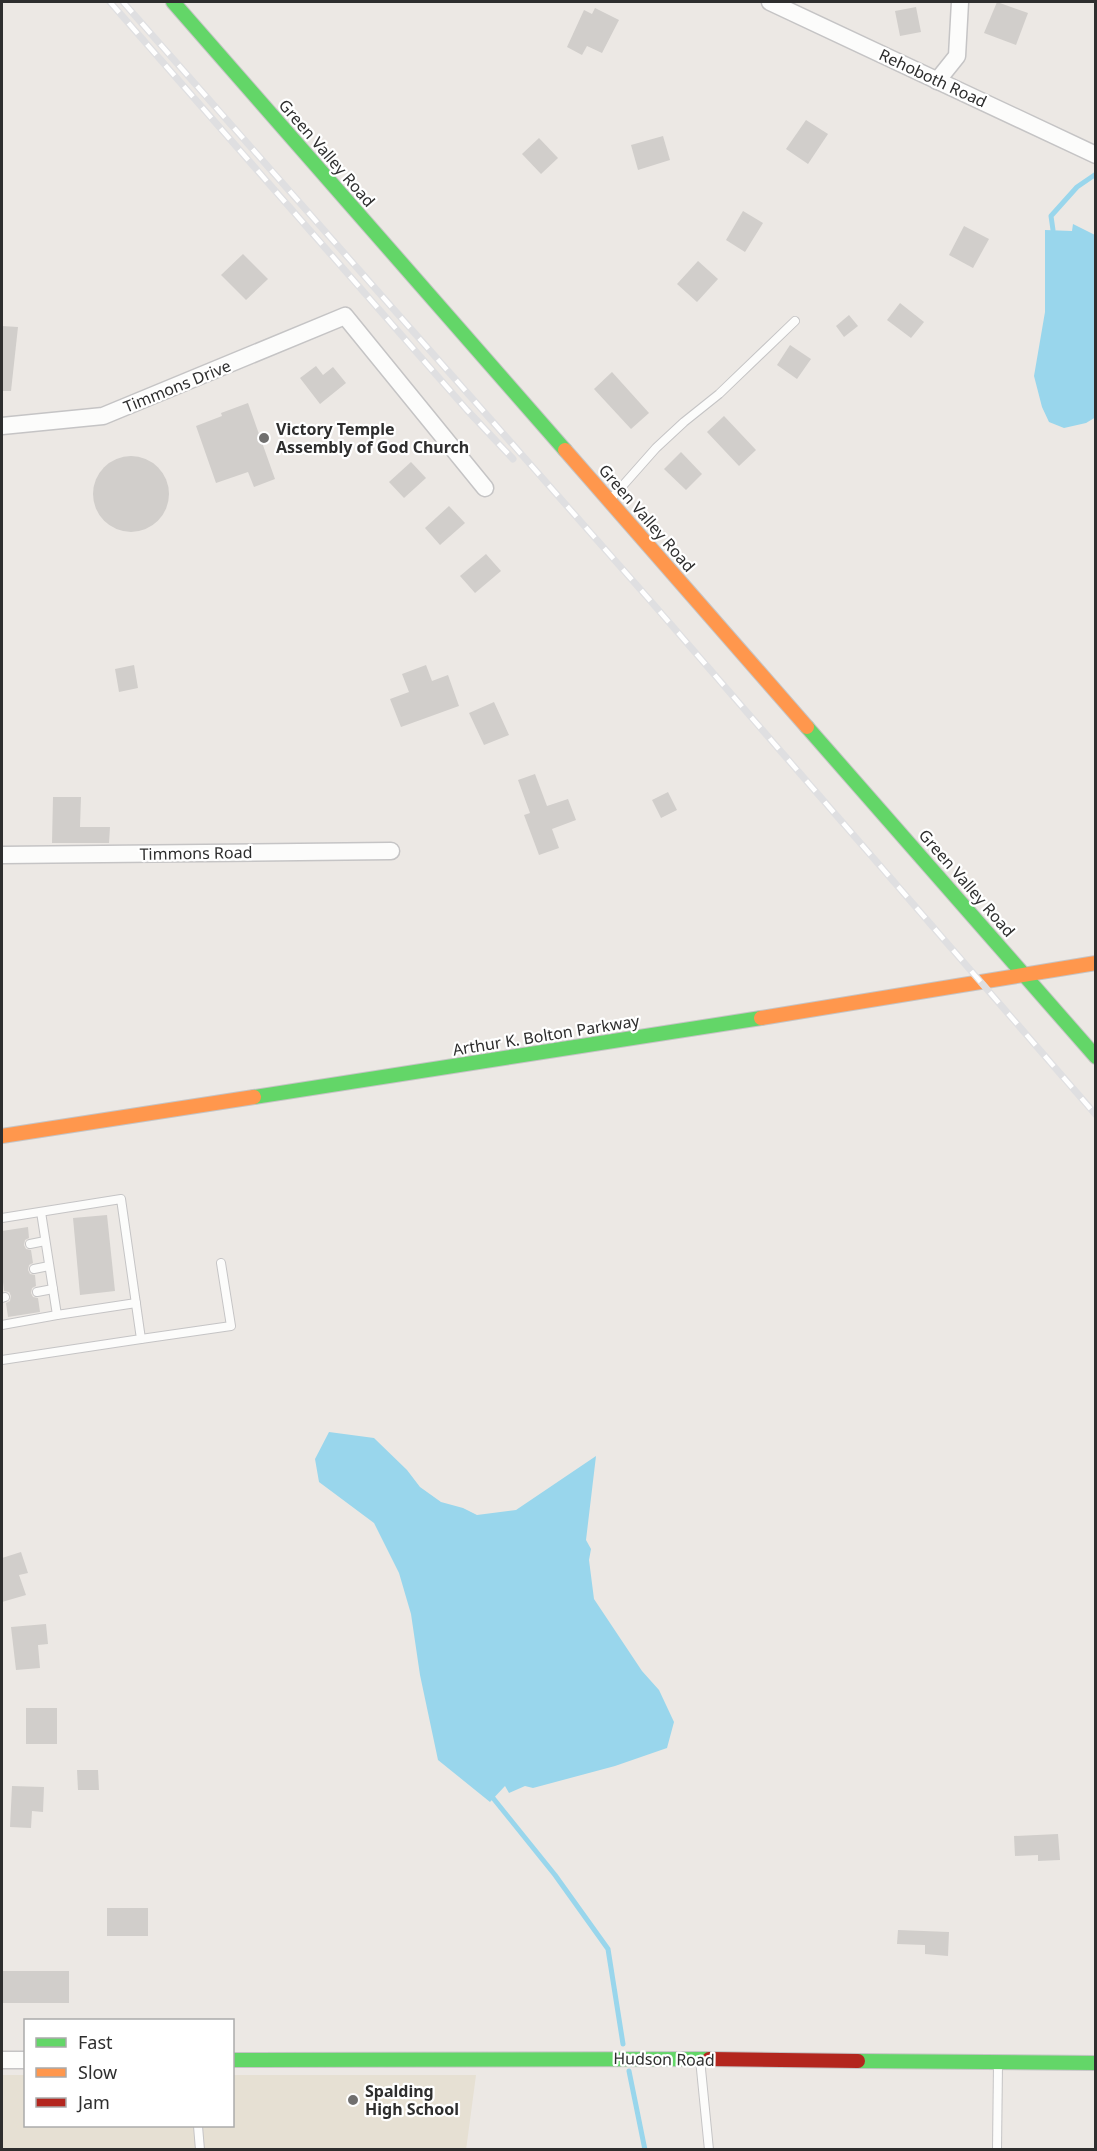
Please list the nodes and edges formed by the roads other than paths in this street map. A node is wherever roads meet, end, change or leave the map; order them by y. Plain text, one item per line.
1 (173, 2) edge
2 (770, 2) edge
3 (960, 2) edge
4 (937, 81) junction
5 (1095, 155) edge
6 (795, 321) dead end
7 (2, 426) edge
8 (485, 488) dead end
9 (609, 500) junction
10 (391, 850) dead end
11 (2, 855) edge
12 (1095, 963) edge
13 (1024, 973) junction
14 (1095, 1057) edge
15 (2, 1136) edge
16 (41, 1212) junction
17 (2, 1218) edge
18 (45, 1241) junction
19 (30, 1244) dead end
20 (221, 1263) dead end
21 (49, 1266) junction
22 (34, 1269) dead end
23 (53, 1289) junction
24 (37, 1292) dead end
25 (136, 1303) junction
26 (57, 1316) junction
27 (2, 1325) edge
28 (141, 1339) junction
29 (2, 1360) edge
30 (699, 2059) junction
31 (2, 2060) edge
32 (24, 2060) edge
33 (234, 2060) edge
34 (1095, 2063) edge
35 (998, 2064) junction
36 (198, 2127) edge
37 (200, 2150) edge
38 (709, 2150) edge
39 (998, 2150) edge

1 - 9 street, Green Valley Road
2 - 4 street, Rehoboth Road
3 - 4 street
4 - 5 street, Rehoboth Road
6 - 9 lane
7 - 8 street, Timmons Drive
9 - 13 street, Green Valley Road
10 - 11 street, Timmons Road
12 - 13 street, Arthur K. Bolton Parkway
13 - 14 street, Green Valley Road
13 - 15 street, Arthur K. Bolton Parkway
16 - 17 lane
16 - 18 lane
16 - 25 lane
18 - 19 lane
18 - 21 lane
20 - 28 lane
21 - 22 lane
21 - 23 lane
23 - 24 lane
23 - 26 lane
25 - 26 lane
25 - 28 lane
26 - 27 lane
28 - 29 lane
30 - 33 street, Hudson Road
30 - 35 street, Hudson Road
30 - 38 lane
31 - 32 street
34 - 35 street, Hudson Road
35 - 39 lane
36 - 37 lane

